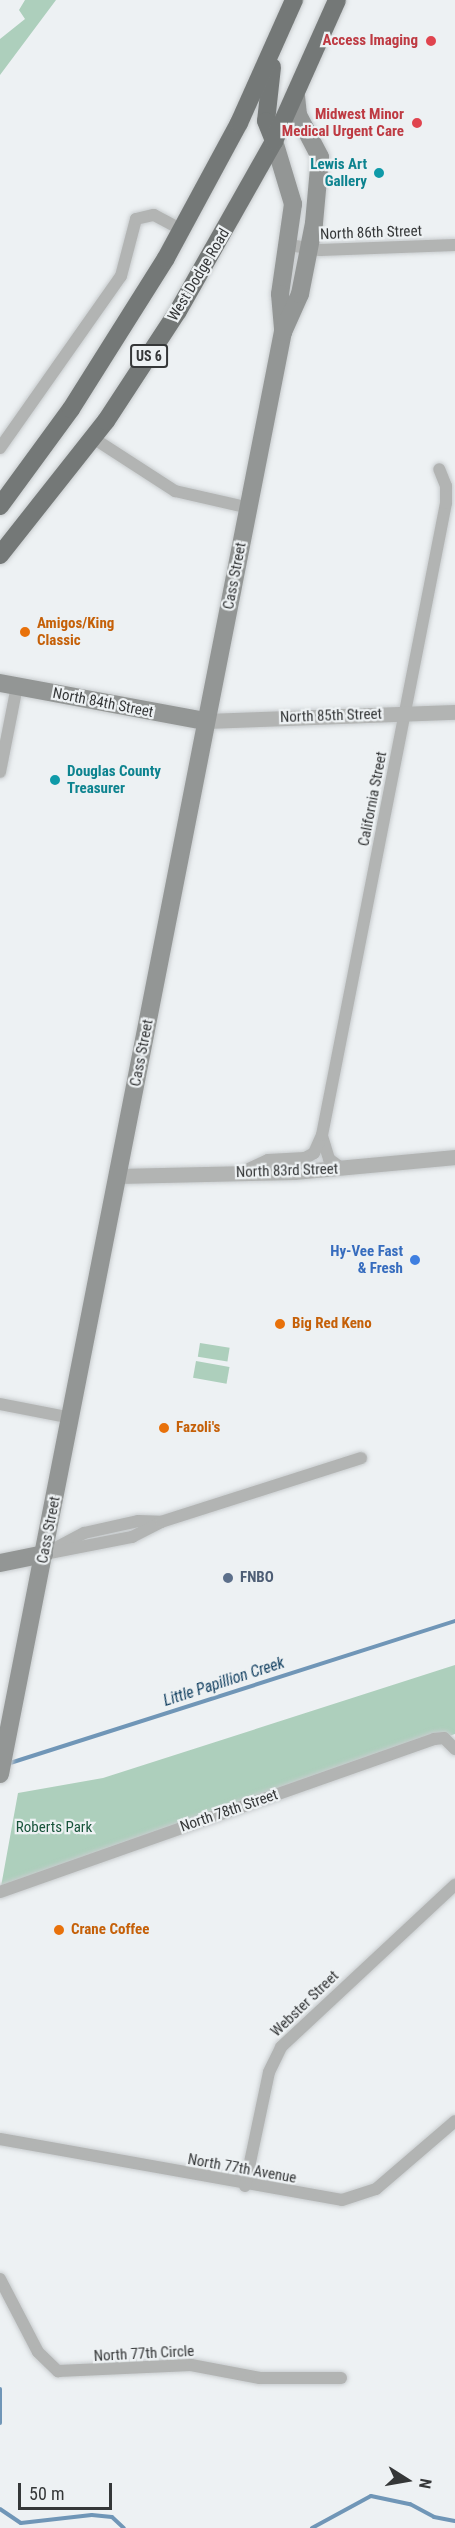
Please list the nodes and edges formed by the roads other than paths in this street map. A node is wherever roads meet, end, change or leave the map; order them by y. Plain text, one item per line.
1 (294, 0) edge
2 (338, 0) edge
3 (275, 46) junction
4 (296, 97) junction
5 (274, 141) junction
6 (182, 230) junction
7 (289, 245) junction
8 (455, 245) edge
9 (309, 249) junction
10 (283, 332) junction
11 (93, 438) junction
12 (0, 448) edge
13 (439, 470) dead end
14 (0, 506) edge
15 (249, 508) junction
16 (0, 555) edge
17 (8, 684) edge
18 (455, 712) edge
19 (405, 714) junction
20 (206, 721) junction
21 (0, 772) edge
22 (322, 1135) junction
23 (455, 1157) edge
24 (343, 1169) junction
25 (240, 1173) junction
26 (118, 1176) junction
27 (0, 1404) edge
28 (72, 1418) junction
29 (361, 1458) dead end
30 (44, 1554) junction
31 (0, 1563) edge
32 (455, 1749) edge
33 (0, 1774) edge
34 (455, 1885) edge
35 (0, 1892) edge
36 (455, 2121) edge
37 (0, 2139) edge
38 (244, 2186) junction
39 (0, 2279) edge
40 (341, 2378) dead end

1 - 3 highway, US 6
2 - 4 highway, West Dodge Road / US 6
3 - 5 highway
3 - 6 highway, US 6
4 - 5 highway, West Dodge Road / US 6
4 - 9 main road, Cass Street
5 - 7 main road, Cass Street
5 - 11 highway, West Dodge Road / US 6
6 - 12 street
6 - 14 highway, US 6
7 - 9 street, North 86th Street
7 - 10 main road, Cass Street
8 - 9 street, North 86th Street
9 - 10 main road, Cass Street
10 - 15 main road, Cass Street
11 - 15 street
11 - 16 highway, West Dodge Road / US 6
13 - 19 street, California Street
15 - 20 main road, Cass Street
17 - 20 main road, North 84th Street
17 - 21 street
18 - 19 street, North 85th Street
19 - 20 street, North 85th Street
19 - 22 street, California Street
20 - 26 main road, Cass Street
22 - 24 street
22 - 25 street, California Street
23 - 24 street, North 83rd Street
24 - 25 street, North 83rd Street
25 - 26 street, North 83rd Street
26 - 28 main road, Cass Street
27 - 28 street
28 - 30 main road, Cass Street
29 - 30 street
30 - 31 main road
30 - 33 main road, Cass Street
32 - 35 street, North 78th Street
34 - 38 street, Webster Street
36 - 38 street, North 77th Avenue
37 - 38 street, North 77th Avenue
39 - 40 street, North 77th Circle

